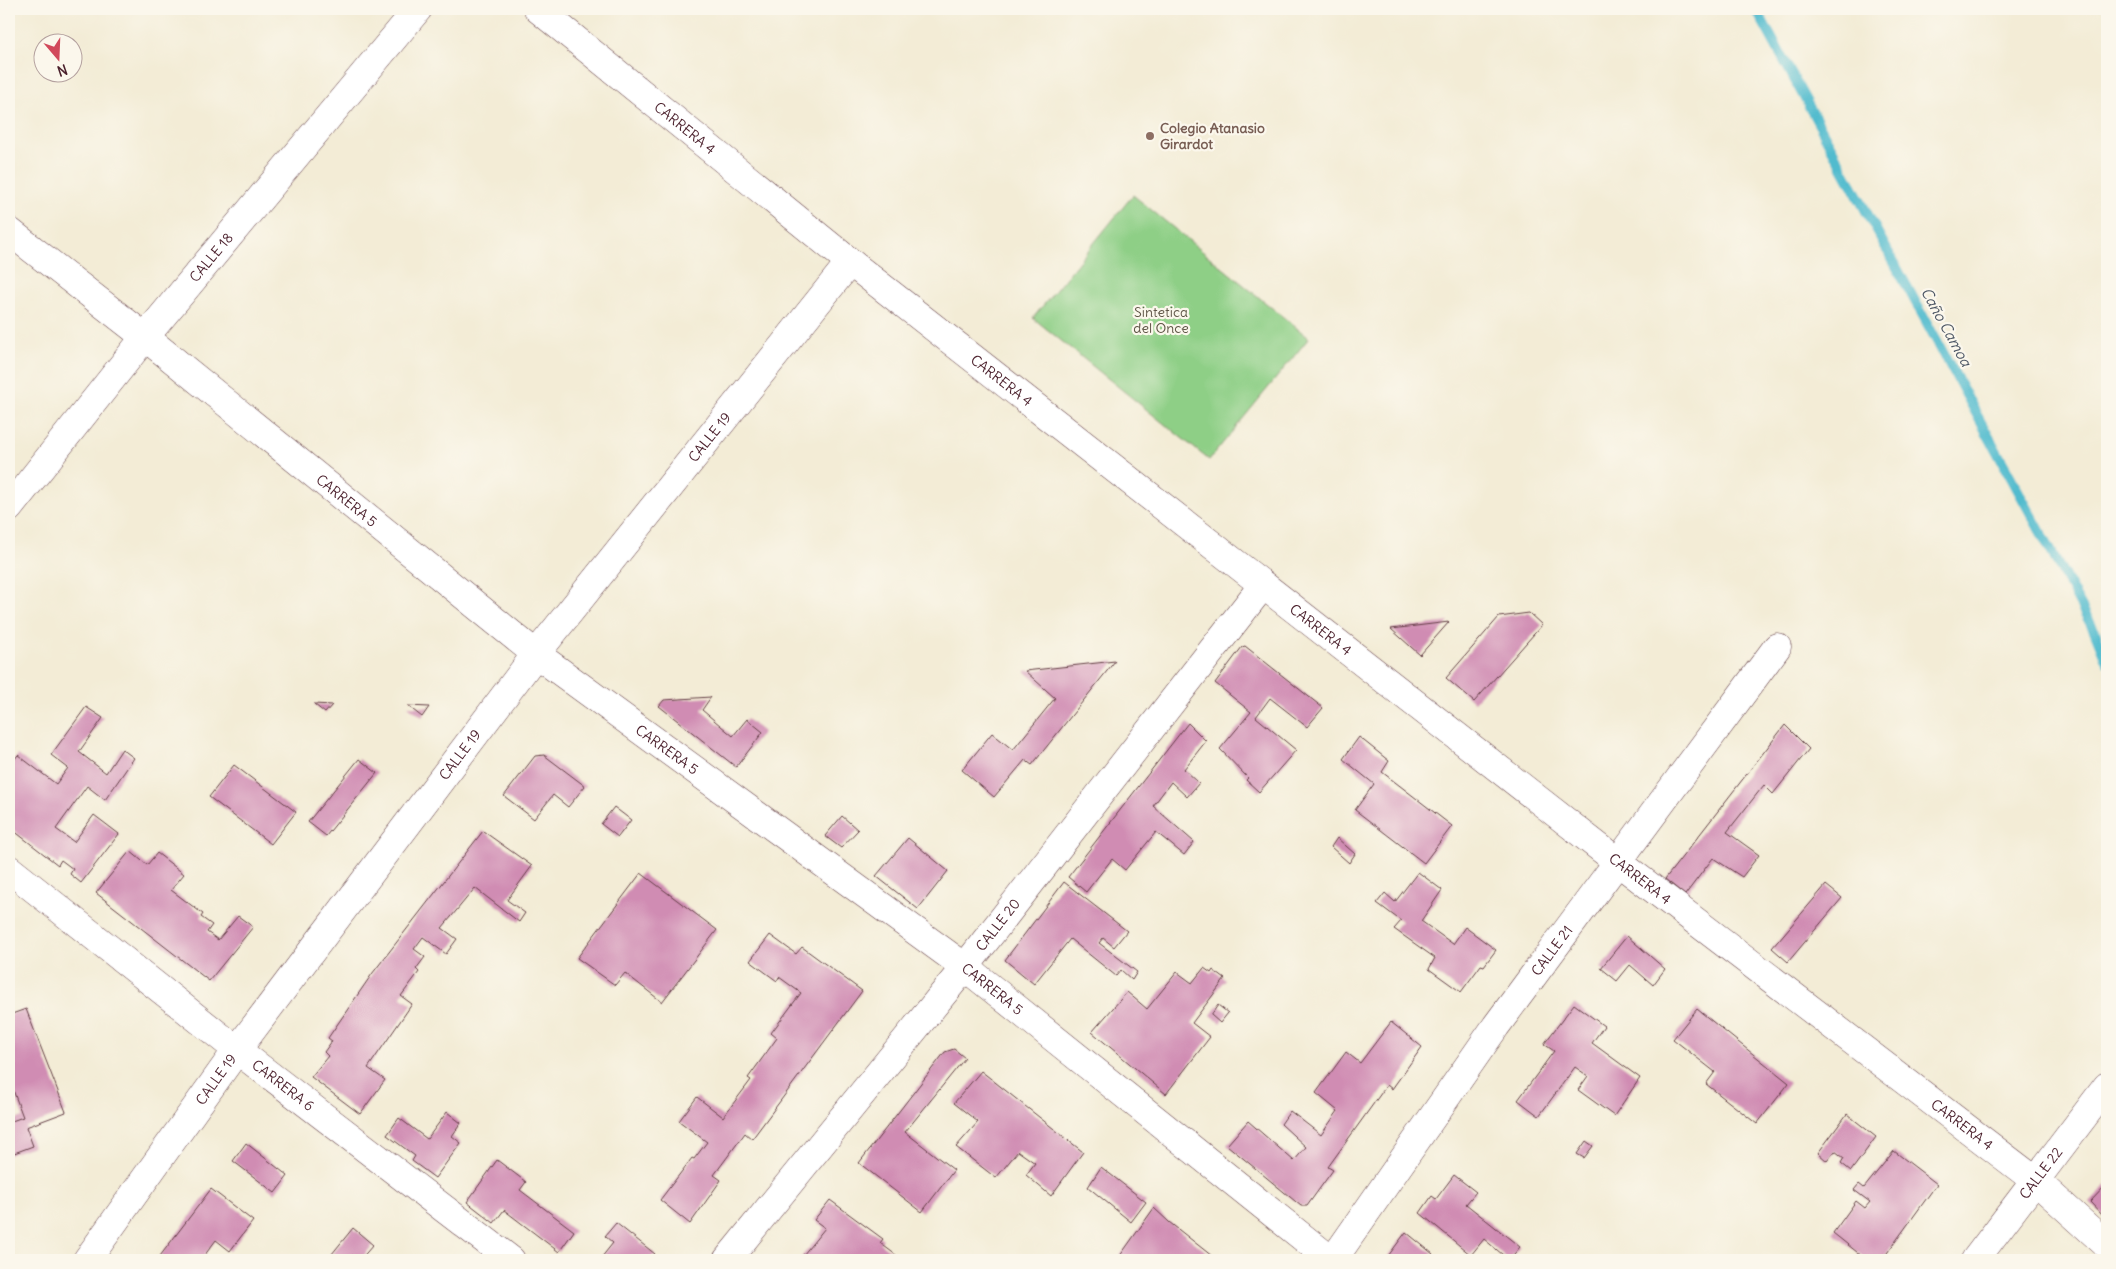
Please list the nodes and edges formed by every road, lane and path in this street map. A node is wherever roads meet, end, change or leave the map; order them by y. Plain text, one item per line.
1 (418, 9) edge
2 (538, 9) edge
3 (9, 231) edge
4 (850, 262) junction
5 (145, 337) junction
6 (9, 508) edge
7 (1263, 585) junction
8 (1777, 647) dead end
9 (536, 654) junction
10 (1618, 862) junction
11 (9, 869) edge
12 (965, 967) junction
13 (237, 1050) junction
14 (2107, 1086) edge
15 (2036, 1181) junction
16 (2107, 1245) edge
17 (87, 1260) edge
18 (511, 1260) edge
19 (727, 1260) edge
20 (1332, 1260) edge
21 (1976, 1260) edge

1 - 5 street, CALLE 18
2 - 4 street, CARRERA 4
3 - 5 street, CARRERA 5
4 - 7 street, CARRERA 4
4 - 9 street, CALLE 19
5 - 6 street, CALLE 18
5 - 9 street, CARRERA 5
7 - 10 street, CARRERA 4
7 - 12 street, CALLE 20
8 - 10 street, CALLE 21
9 - 12 street, CARRERA 5
9 - 13 street, CALLE 19
10 - 15 street, CARRERA 4
10 - 20 street, CALLE 21
11 - 13 street, CARRERA 6
12 - 19 street, CALLE 20
12 - 20 street, CARRERA 5
13 - 17 street, CALLE 19
13 - 18 street, CARRERA 6
14 - 15 street, CALLE 22
15 - 16 street, CARRERA 4
15 - 21 street, CALLE 22

